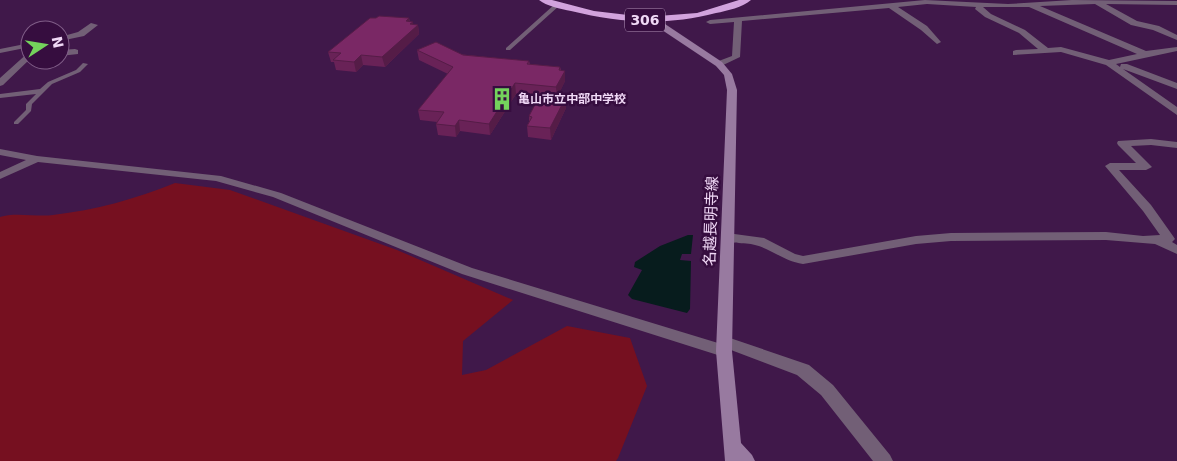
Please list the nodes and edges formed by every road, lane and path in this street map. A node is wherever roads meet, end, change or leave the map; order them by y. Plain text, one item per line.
1 (543, 0) edge
2 (746, 0) edge
3 (1025, 2) edge
4 (1102, 2) edge
5 (557, 4) junction
6 (1177, 4) edge
7 (890, 5) junction
8 (980, 5) junction
9 (653, 20) junction
10 (738, 20) junction
11 (710, 22) dead end
12 (94, 25) dead end
13 (70, 37) edge
14 (1177, 38) edge
15 (938, 42) dead end
16 (20, 47) edge
17 (508, 49) dead end
18 (1177, 49) edge
19 (1047, 50) junction
20 (0, 51) edge
21 (70, 52) edge
22 (75, 52) dead end
23 (1016, 54) dead end
24 (1145, 54) junction
25 (1112, 62) junction
26 (20, 64) edge
27 (85, 64) dead end
28 (718, 64) junction
29 (0, 83) edge
30 (1177, 86) edge
31 (40, 91) junction
32 (0, 96) edge
33 (1177, 112) edge
34 (16, 123) dead end
35 (1177, 145) edge
36 (0, 152) edge
37 (37, 159) junction
38 (0, 176) edge
39 (727, 237) junction
40 (1158, 240) junction
41 (1177, 250) edge
42 (725, 347) junction
43 (734, 454) edge
44 (746, 461) edge
45 (884, 461) edge

1 - 5 highway, 306
2 - 9 highway, 306
3 - 4 street
3 - 8 street
3 - 24 street
4 - 6 street
4 - 14 street
5 - 9 highway, 306
5 - 17 lane
7 - 8 street
7 - 10 street
7 - 15 street
8 - 19 street
9 - 28 main road, 名越長明寺線
10 - 11 street
10 - 28 street
12 - 13 street
16 - 20 street
18 - 24 street
19 - 23 street
19 - 25 street
21 - 22 street
24 - 25 street
25 - 30 street
25 - 33 street
26 - 29 street
27 - 31 lane
28 - 39 main road, 名越長明寺線
31 - 32 lane
31 - 34 lane
35 - 40 street
36 - 37 street
37 - 38 street
37 - 42 street
39 - 40 street
39 - 42 main road, 名越長明寺線
40 - 41 street
42 - 43 main road, 名越長明寺線
42 - 45 street
43 - 44 main road

